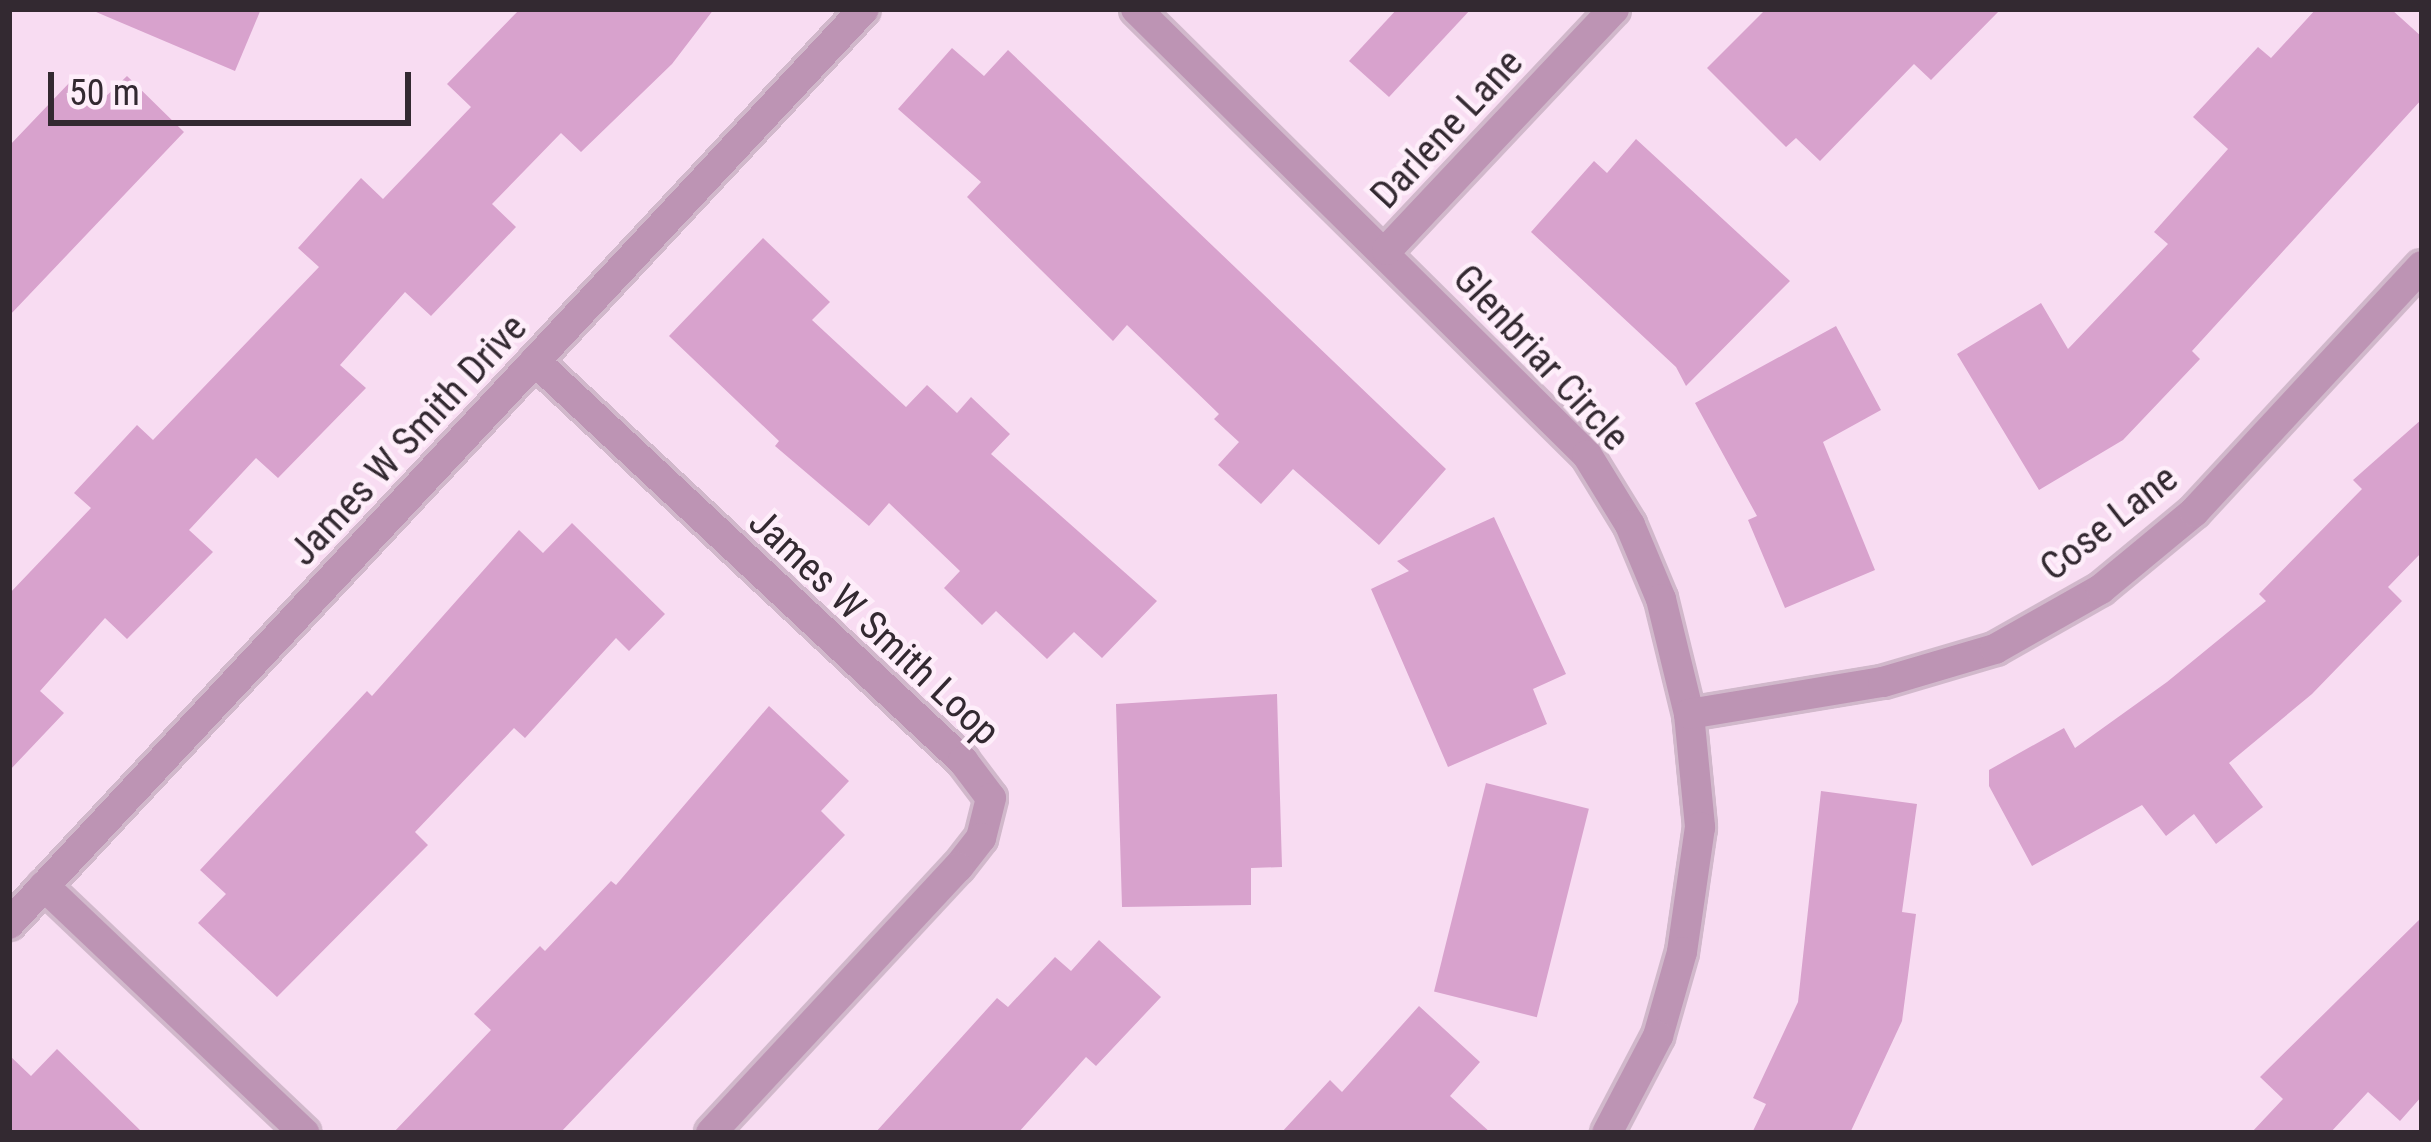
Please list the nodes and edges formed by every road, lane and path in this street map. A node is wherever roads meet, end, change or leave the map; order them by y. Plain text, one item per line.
1 (864, 9) edge
2 (1136, 9) edge
3 (1614, 9) edge
4 (1387, 250) junction
5 (2422, 266) edge
6 (536, 362) junction
7 (1689, 714) junction
8 (44, 886) junction
9 (9, 924) edge
10 (304, 1133) edge
11 (711, 1133) edge
12 (1606, 1133) edge

1 - 6 street, James W Smith Drive
2 - 4 street, Glenbriar Circle
3 - 4 street, Darlene Lane
4 - 7 street, Glenbriar Circle
5 - 7 street, Cose Lane
6 - 8 street, James W Smith Drive
6 - 11 street, James W Smith Loop
7 - 12 street, Glenbriar Circle
8 - 9 street, James W Smith Drive
8 - 10 street

